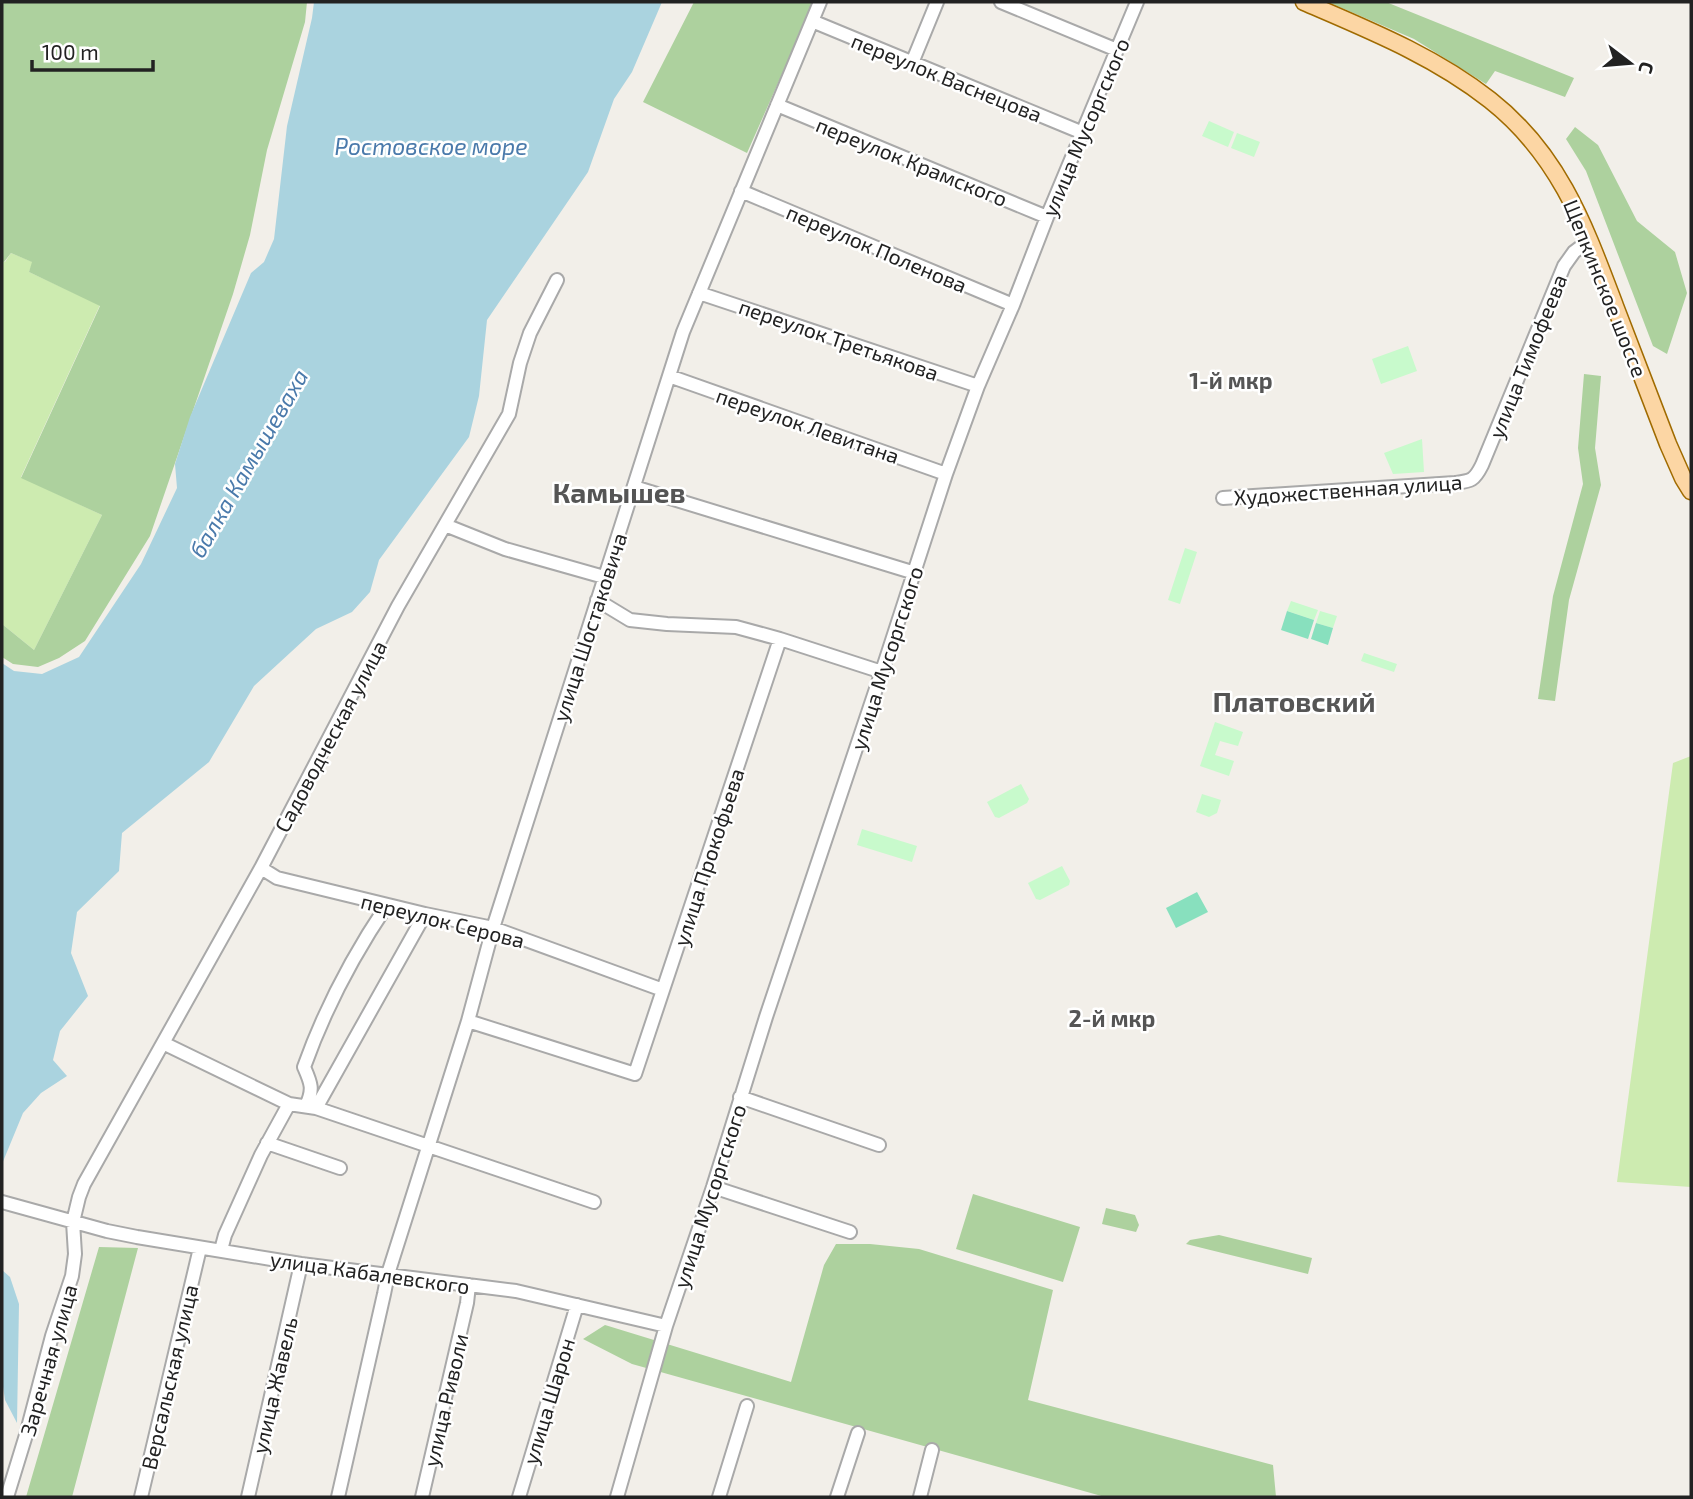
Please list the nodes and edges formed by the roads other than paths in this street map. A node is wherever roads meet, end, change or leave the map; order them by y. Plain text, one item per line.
1 (820, 2) edge
2 (937, 2) edge
3 (1001, 2) edge
4 (1137, 2) edge
5 (1304, 2) edge
6 (812, 21) junction
7 (1117, 50) junction
8 (912, 63) junction
9 (777, 105) junction
10 (1083, 133) junction
11 (741, 191) junction
12 (1047, 217) junction
13 (1590, 240) junction
14 (557, 280) dead end
15 (699, 293) junction
16 (1013, 305) junction
17 (669, 376) junction
18 (978, 386) junction
19 (946, 474) junction
20 (1474, 479) joint
21 (634, 487) junction
22 (1691, 491) edge
23 (1223, 498) dead end
24 (444, 526) junction
25 (915, 573) junction
26 (604, 578) junction
27 (597, 600) junction
28 (780, 639) junction
29 (882, 672) junction
30 (261, 869) junction
31 (387, 905) junction
32 (425, 914) junction
33 (493, 928) junction
34 (663, 990) junction
35 (468, 1021) junction
36 (163, 1043) junction
37 (740, 1097) junction
38 (289, 1104) junction
39 (311, 1107) junction
40 (267, 1143) junction
41 (879, 1144) dead end
42 (429, 1145) junction
43 (340, 1167) dead end
44 (84, 1185) joint
45 (713, 1187) junction
46 (594, 1202) dead end
47 (5, 1203) edge
48 (74, 1222) junction
49 (850, 1232) dead end
50 (221, 1250) junction
51 (199, 1252) junction
52 (301, 1268) junction
53 (388, 1274) junction
54 (469, 1285) junction
55 (577, 1305) junction
56 (666, 1326) junction
57 (747, 1406) dead end
58 (858, 1433) dead end
59 (932, 1450) dead end
60 (7, 1497) edge
61 (141, 1497) edge
62 (248, 1497) edge
63 (338, 1497) edge
64 (422, 1497) edge
65 (519, 1497) edge
66 (617, 1497) edge
67 (719, 1497) edge
68 (837, 1497) edge
69 (920, 1497) edge

1 - 6 street, улица Шостаковича
2 - 8 street
3 - 7 street
4 - 7 street, улица Мусоргского
5 - 13 main road, Щепкинское шоссе
6 - 8 street, переулок Васнецова
6 - 9 street, улица Шостаковича
7 - 10 street, улица Мусоргского
8 - 10 street, переулок Васнецова
9 - 11 street, улица Шостаковича
9 - 12 street, переулок Крамского
10 - 12 street, улица Мусоргского
11 - 15 street, улица Шостаковича
11 - 16 street, переулок Поленова
12 - 16 street, улица Мусоргского
13 - 20 street, улица Тимофеева
13 - 22 main road, Щепкинское шоссе
14 - 24 street, Садоводческая улица
15 - 17 street, улица Шостаковича
15 - 18 street, переулок Третьякова
16 - 18 street, улица Мусоргского
17 - 19 street, переулок Левитана
17 - 21 street, улица Шостаковича
18 - 19 street, улица Мусоргского
19 - 25 street, улица Мусоргского
20 - 23 street, Художественная улица
21 - 25 street
21 - 26 street, улица Шостаковича
24 - 26 street
24 - 30 street, Садоводческая улица
25 - 29 street, улица Мусоргского
26 - 27 street, улица Шостаковича
27 - 28 street
27 - 33 street, улица Шостаковича
28 - 29 street
28 - 34 street, улица Прокофьева
29 - 37 street, улица Мусоргского
30 - 31 street, переулок Серова
30 - 36 street, Садоводческая улица
31 - 32 street, переулок Серова
31 - 39 street
32 - 33 street, переулок Серова
32 - 39 street
33 - 34 street, переулок Серова
33 - 35 street, улица Шостаковича
34 - 35 street, улица Прокофьева
35 - 42 street, улица Шостаковича
36 - 38 street
36 - 44 street, Садоводческая улица
37 - 41 street
37 - 45 street, улица Мусоргского
38 - 39 street
38 - 40 street
39 - 42 street
40 - 43 street
40 - 50 street
42 - 46 street
42 - 53 street, улица Шостаковича
44 - 48 street, Заречная улица
45 - 49 street
45 - 56 street, улица Мусоргского
47 - 48 street, улица Кабалевского
48 - 51 street, улица Кабалевского
48 - 60 street, Заречная улица
50 - 51 street, улица Кабалевского
50 - 52 street, улица Кабалевского
51 - 61 street, Версальская улица
52 - 53 street, улица Кабалевского
52 - 62 street, улица Жавель
53 - 54 street, улица Кабалевского
53 - 63 street, улица Шостаковича
54 - 55 street, улица Кабалевского
54 - 64 street, улица Риволи
55 - 56 street, улица Кабалевского
55 - 65 street, улица Шарон
56 - 66 street, улица Мусоргского
57 - 67 street
58 - 68 street
59 - 69 street

